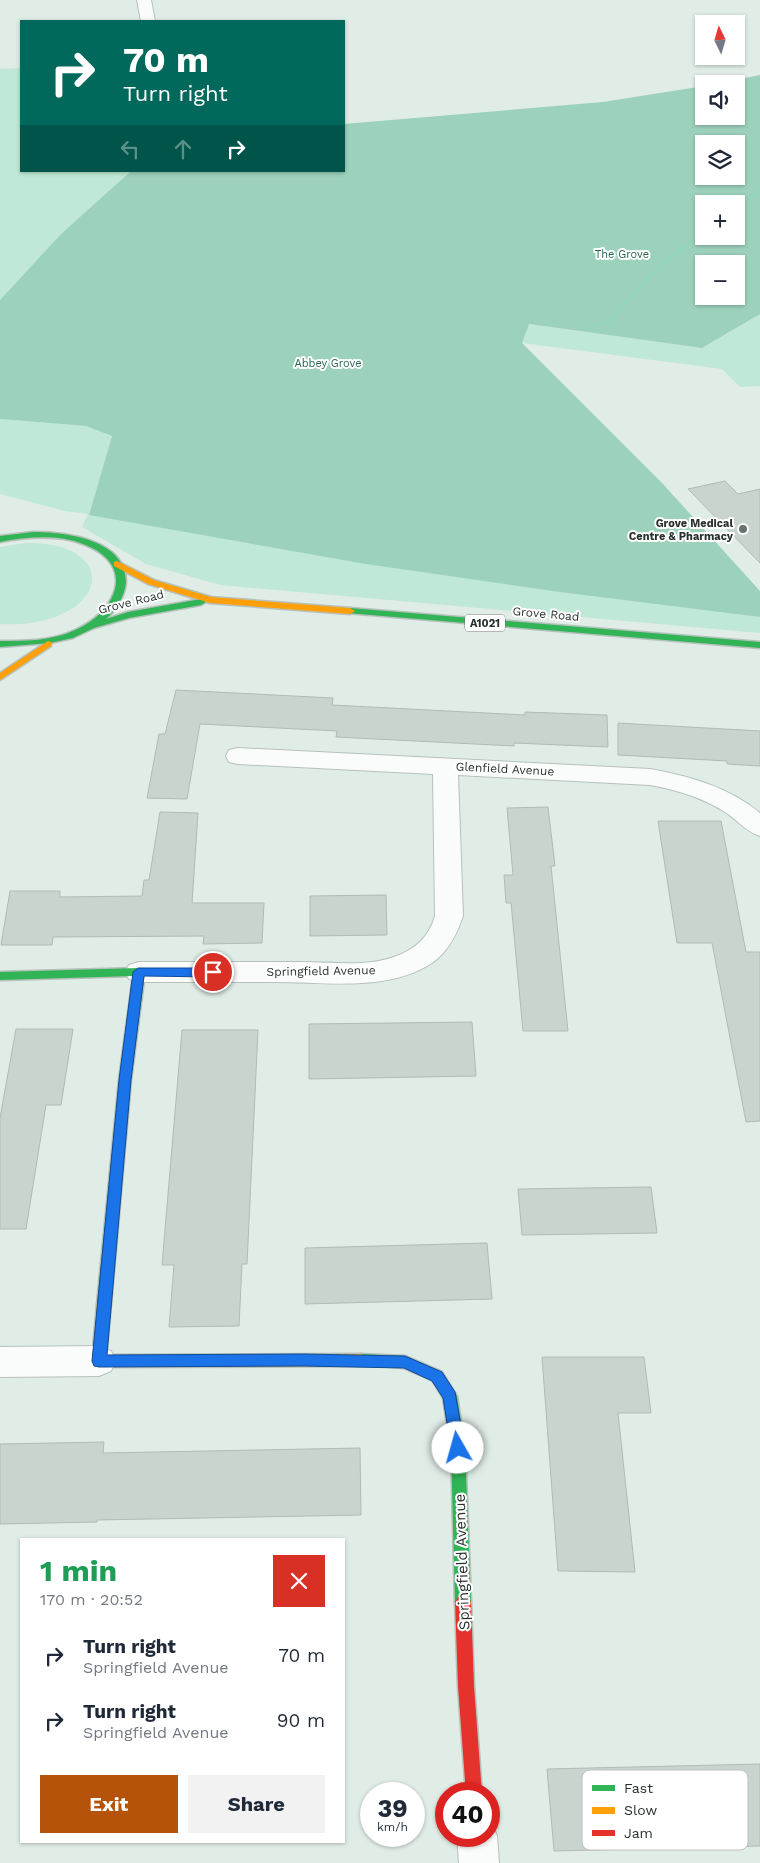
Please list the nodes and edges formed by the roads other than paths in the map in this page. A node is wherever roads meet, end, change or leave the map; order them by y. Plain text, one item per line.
1 (144, 0) edge
2 (148, 20) edge
3 (0, 532) edge
4 (28, 534) junction
5 (0, 539) edge
6 (117, 564) junction
7 (210, 600) junction
8 (87, 627) junction
9 (56, 640) junction
10 (0, 644) edge
11 (760, 645) edge
12 (0, 677) edge
13 (238, 756) dead end
14 (445, 766) junction
15 (760, 827) edge
16 (138, 972) junction
17 (0, 976) edge
18 (99, 1361) junction
19 (0, 1362) edge
20 (473, 1782) edge
21 (478, 1847) edge
22 (479, 1863) edge

1 - 2 street
3 - 4 main road
4 - 5 main road
4 - 6 main road, Grove Road
6 - 7 main road, Grove Road / A1021
6 - 8 main road
7 - 8 main road, Grove Road / A1021
7 - 11 main road, Grove Road / A1021
8 - 9 main road
9 - 10 main road
9 - 12 main road
13 - 14 street, Glenfield Avenue
14 - 15 street, Glenfield Avenue
14 - 16 street, Springfield Avenue
16 - 17 main road, Springfield Avenue
16 - 18 main road
18 - 19 street, Springfield Avenue
18 - 20 main road, Springfield Avenue
21 - 22 street

